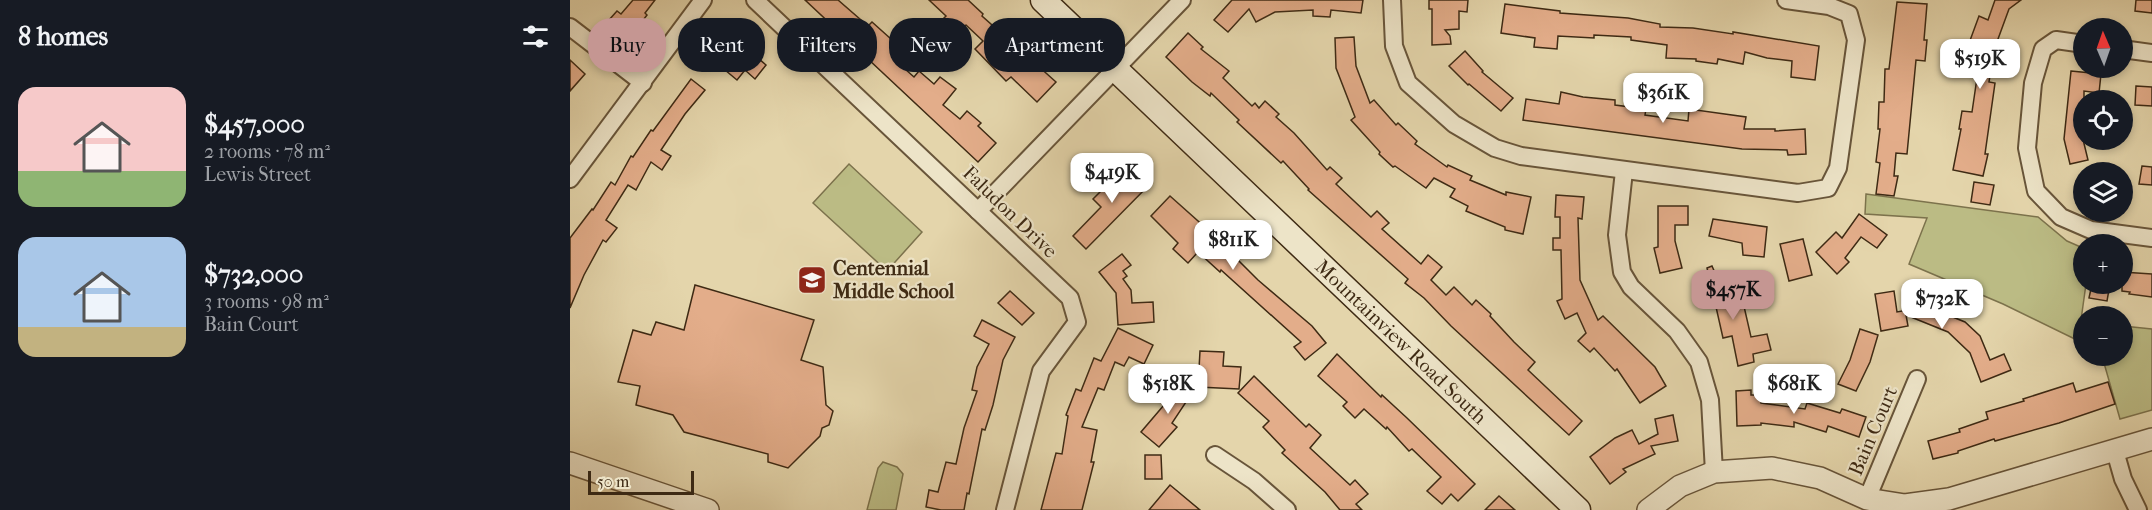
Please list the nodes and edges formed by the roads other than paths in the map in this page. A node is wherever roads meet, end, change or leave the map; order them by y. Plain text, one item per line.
1 (703, 0) edge
2 (755, 0) edge
3 (1043, 0) edge
4 (1182, 0) edge
5 (1392, 0) edge
6 (1786, 0) edge
7 (1062, 18) edge
8 (570, 27) edge
9 (2073, 42) edge
10 (2133, 50) edge
11 (2152, 53) edge
12 (1125, 60) edge
13 (1113, 72) edge
14 (1117, 72) edge
15 (643, 83) junction
16 (1624, 171) junction
17 (570, 180) edge
18 (978, 211) junction
19 (2152, 238) edge
20 (1917, 379) dead end
21 (2152, 439) edge
22 (2115, 451) junction
23 (1215, 455) dead end
24 (570, 463) edge
25 (1714, 472) junction
26 (1867, 499) junction
27 (1950, 505) edge
28 (708, 510) edge
29 (1005, 510) edge
30 (1287, 510) edge
31 (1578, 510) edge
32 (1648, 510) edge
33 (2138, 510) edge

1 - 15 street
2 - 18 street, Faludon Drive
3 - 7 main road, Mountainview Road South
4 - 12 street
5 - 16 street
6 - 16 street
8 - 15 street
9 - 19 street
10 - 11 street
13 - 18 street
14 - 31 main road, Mountainview Road South
15 - 17 street
16 - 25 street
18 - 29 street, Faludon Drive
20 - 26 street, Bain Court
21 - 22 street
22 - 27 street
22 - 33 street
23 - 30 street
24 - 28 street
25 - 26 street
25 - 32 street
26 - 27 street

